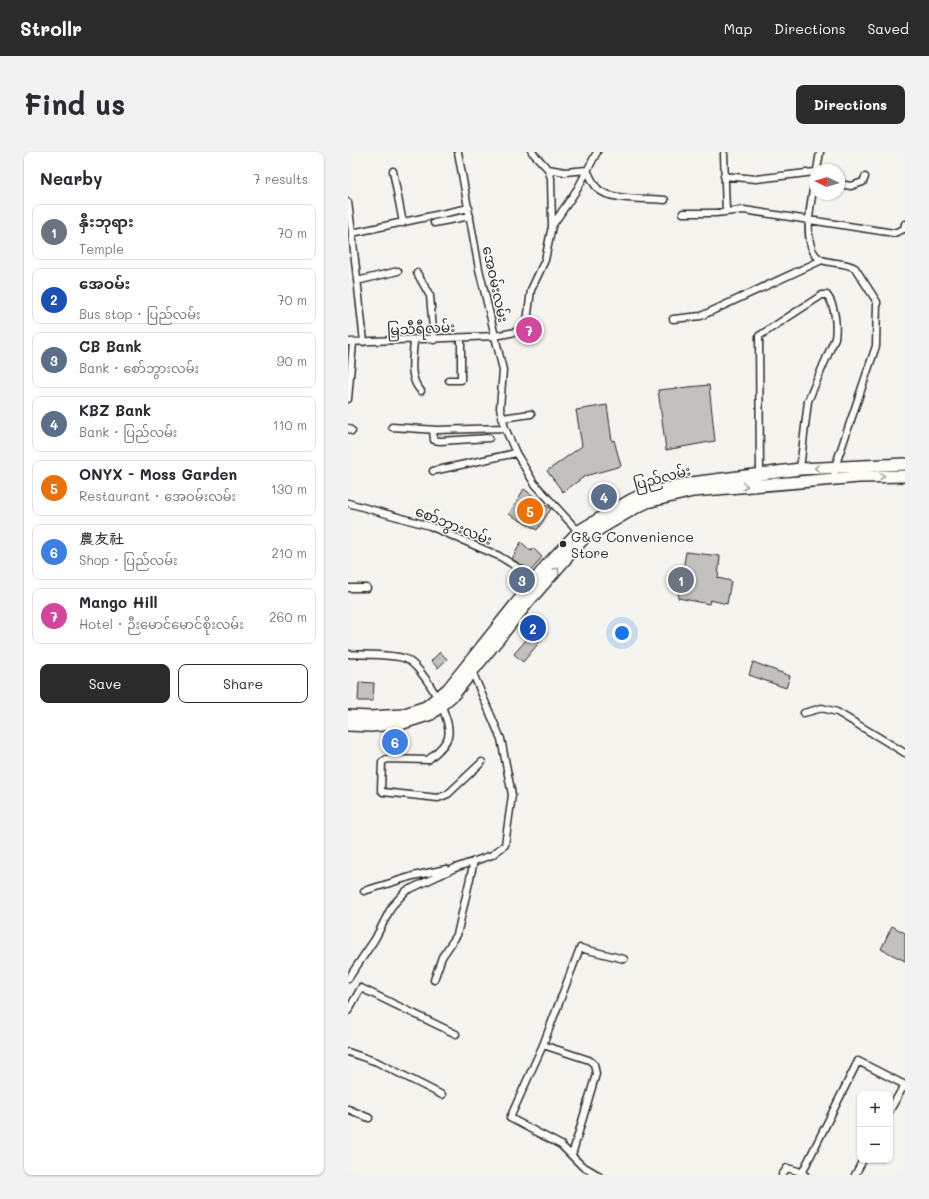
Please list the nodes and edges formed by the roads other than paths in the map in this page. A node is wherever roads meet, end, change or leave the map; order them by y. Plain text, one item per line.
1 (458, 152) edge
2 (532, 152) edge
3 (596, 152) edge
4 (820, 152) edge
5 (724, 154) dead end
6 (817, 164) edge
7 (548, 169) junction
8 (587, 170) junction
9 (393, 171) dead end
10 (809, 171) edge
11 (724, 176) junction
12 (865, 177) dead end
13 (845, 184) edge
14 (664, 200) dead end
15 (812, 200) edge
16 (348, 206) edge
17 (469, 208) junction
18 (726, 212) junction
19 (683, 213) dead end
20 (470, 216) junction
21 (809, 219) junction
22 (403, 223) junction
23 (434, 223) dead end
24 (905, 224) edge
25 (552, 226) junction
26 (352, 233) junction
27 (822, 260) junction
28 (398, 271) dead end
29 (417, 273) dead end
30 (357, 281) junction
31 (673, 319) dead end
32 (495, 336) junction
33 (461, 338) junction
34 (414, 340) junction
35 (434, 340) junction
36 (351, 342) edge
37 (364, 342) junction
38 (449, 380) dead end
39 (421, 390) dead end
40 (348, 399) edge
41 (531, 414) dead end
42 (502, 418) junction
43 (392, 427) dead end
44 (505, 428) junction
45 (433, 430) junction
46 (489, 438) dead end
47 (516, 452) junction
48 (905, 464) edge
49 (835, 467) junction
50 (800, 469) junction
51 (433, 471) dead end
52 (760, 474) junction
53 (905, 476) edge
54 (834, 479) junction
55 (348, 504) edge
56 (582, 535) junction
57 (541, 582) junction
58 (348, 588) edge
59 (367, 588) dead end
60 (348, 654) edge
61 (470, 669) junction
62 (439, 702) junction
63 (804, 713) dead end
64 (348, 716) edge
65 (348, 724) edge
66 (905, 753) edge
67 (482, 762) dead end
68 (474, 861) junction
69 (455, 868) junction
70 (364, 891) dead end
71 (624, 959) dead end
72 (348, 979) edge
73 (434, 980) dead end
74 (348, 1011) edge
75 (456, 1034) dead end
76 (543, 1045) junction
77 (348, 1052) edge
78 (905, 1086) edge
79 (442, 1095) dead end
80 (893, 1105) edge
81 (348, 1109) edge
82 (369, 1118) dead end
83 (572, 1155) junction
84 (861, 1163) edge
85 (587, 1172) edge
86 (804, 1174) edge
87 (598, 1175) edge
88 (782, 1175) edge
89 (855, 1175) edge

1 - 17 street, အေဝမ်းလမ်း
2 - 7 street
3 - 8 street
4 - 6 street
5 - 11 street
7 - 8 street
7 - 25 street
8 - 14 street
8 - 25 street
9 - 22 street
10 - 11 street
11 - 18 street
12 - 13 street
15 - 21 street
16 - 26 street
17 - 20 street, အေဝမ်းလမ်း
17 - 22 street
18 - 19 street
18 - 21 street
20 - 23 street
20 - 32 street, အေဝမ်းလမ်း
21 - 24 street
21 - 27 street
22 - 26 street
25 - 32 street, မြသီရီလမ်း
26 - 30 street
27 - 31 street
27 - 49 street
28 - 30 street
29 - 35 street
30 - 37 street
32 - 33 street, မြသီရီလမ်း
32 - 42 street, အေဝမ်းလမ်း
33 - 35 street, မြသီရီလမ်း
33 - 38 street
34 - 35 street, မြသီရီလမ်း
34 - 37 street, မြသီရီလမ်း
34 - 39 street
36 - 37 street, မြသီရီလမ်း
36 - 40 street
41 - 42 street
42 - 44 street, အေဝမ်းလမ်း
43 - 45 street
44 - 45 street
44 - 47 street, အေဝမ်းလမ်း
45 - 46 street
47 - 51 street
47 - 56 street, အေဝမ်းလမ်း
48 - 49 highway, ပြည်လမ်း
49 -> 50 highway, ပြည်လမ်း
49 - 54 street
50 - 52 highway, ပြည်လမ်း
50 - 52 street
52 - 56 highway, ပြည်လမ်း
54 -> 53 highway, ပြည်လမ်း
56 -> 54 highway, ပြည်လမ်း
55 - 57 street, စော်ဘွားလမ်း
56 - 57 highway, ပြည်လမ်း
57 - 61 highway, ပြည်လမ်း
58 - 59 street
60 - 62 street
61 - 62 highway, ပြည်လမ်း
61 - 68 street
62 - 64 highway, ပြည်လမ်း
62 - 65 highway, ပြည်လမ်း
62 - 67 street
63 - 66 street
68 - 69 street
68 - 73 street
69 - 70 street
69 - 72 street
71 - 76 street
74 - 75 street
76 - 83 street
76 - 83 street
77 - 79 street
78 - 80 street
78 - 86 street
81 - 82 street
83 - 85 street
84 - 89 street
85 - 87 street
86 - 88 street

